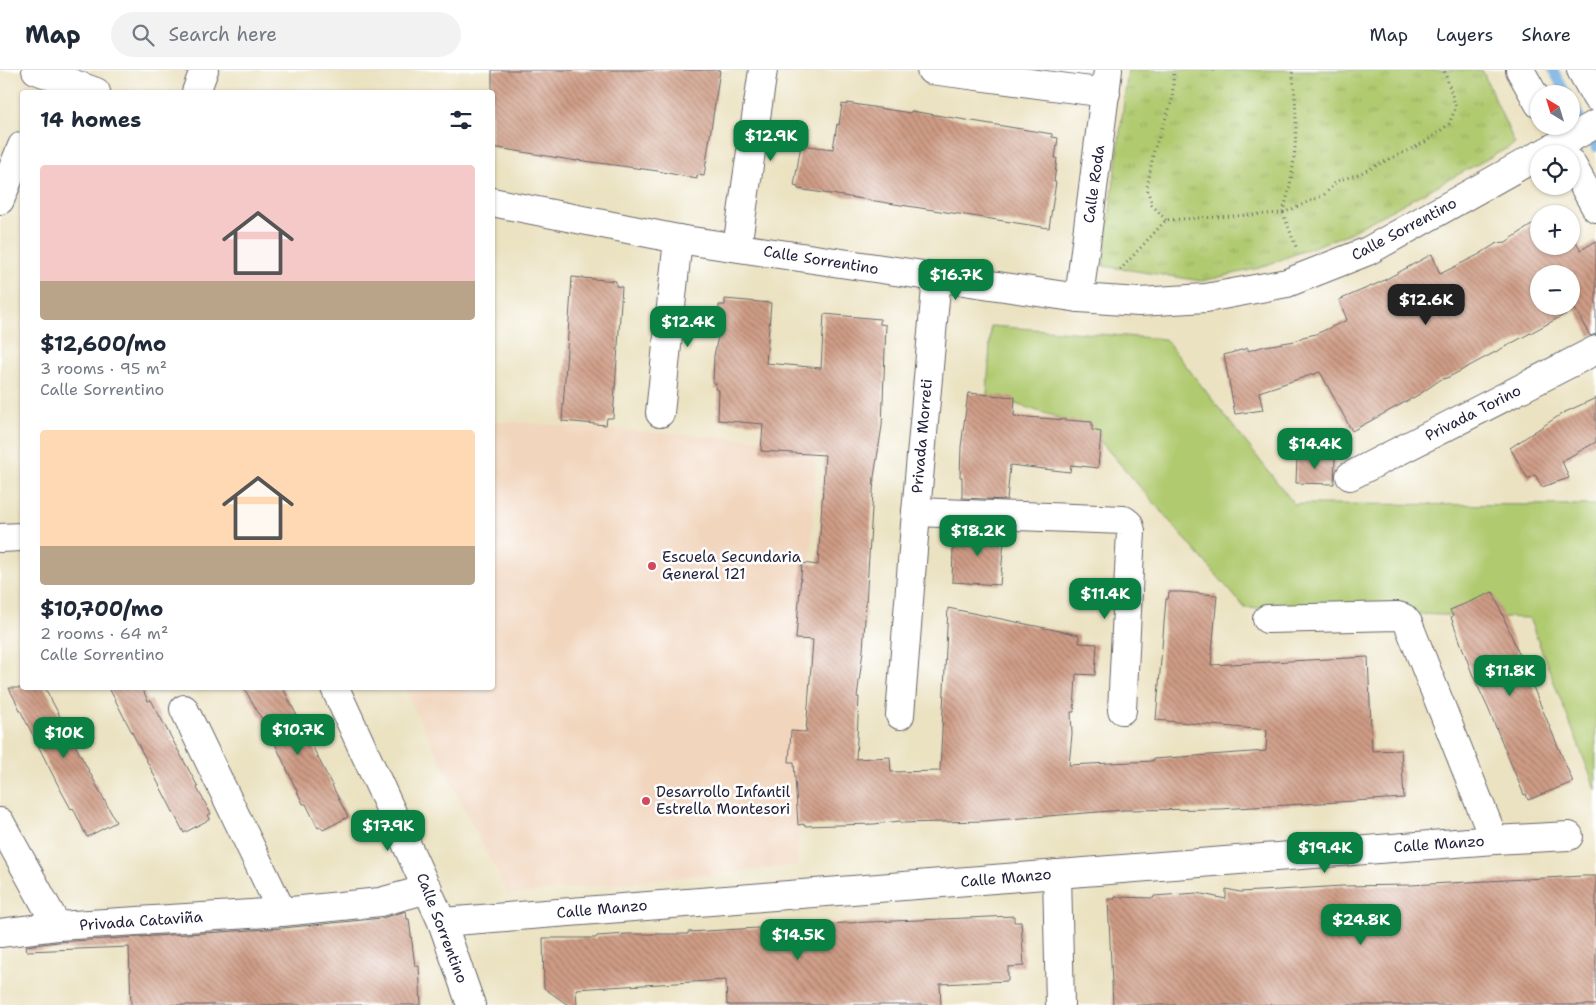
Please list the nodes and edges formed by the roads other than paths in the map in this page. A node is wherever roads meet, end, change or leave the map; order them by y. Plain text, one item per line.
1 (204, 70) edge
2 (763, 70) edge
3 (931, 70) edge
4 (1520, 70) edge
5 (1582, 70) edge
6 (46, 80) edge
7 (1107, 82) edge
8 (1530, 88) edge
9 (88, 90) edge
10 (197, 90) edge
11 (1596, 97) edge
12 (1596, 124) edge
13 (1562, 145) edge
14 (20, 151) edge
15 (1530, 163) edge
16 (1580, 185) edge
17 (0, 200) edge
18 (495, 203) edge
19 (1596, 208) edge
20 (678, 239) junction
21 (737, 247) junction
22 (937, 277) junction
23 (1086, 299) junction
24 (1596, 350) edge
25 (660, 413) dead end
26 (1350, 476) dead end
27 (916, 512) junction
28 (20, 537) edge
29 (0, 538) edge
30 (1267, 619) dead end
31 (337, 690) edge
32 (184, 708) dead end
33 (1122, 710) dead end
34 (900, 715) dead end
35 (0, 822) edge
36 (1569, 836) dead end
37 (1494, 840) junction
38 (1057, 874) junction
39 (428, 889) junction
40 (282, 912) junction
41 (442, 922) junction
42 (57, 926) junction
43 (0, 933) edge
44 (471, 1005) edge
45 (1060, 1005) edge

1 - 10 street
2 - 21 street
3 - 7 street
4 - 8 street
5 - 11 street
6 - 9 street
7 - 23 street, Calle Roda
12 - 13 street, Calle Sorrentino
14 - 17 street
15 - 23 street, Calle Sorrentino
16 - 19 street
18 - 20 street, Calle Sorrentino
20 - 21 street, Calle Sorrentino
20 - 25 street
21 - 22 street, Calle Sorrentino
22 - 23 street, Calle Sorrentino
22 - 27 street, Privada Morreti
24 - 26 street, Privada Torino
27 - 33 street
27 - 34 street, Privada Morreti
28 - 29 street
30 - 37 street
31 - 39 street, Calle Sorrentino
32 - 40 street
35 - 42 street
36 - 37 street, Calle Manzo
37 - 38 street, Calle Manzo
38 - 41 street, Calle Manzo
38 - 45 street
39 - 40 street, Privada Cataviña
39 - 41 street, Calle Sorrentino
40 - 42 street, Privada Cataviña
41 - 44 street, Calle Sorrentino
42 - 43 street, Privada Cataviña

